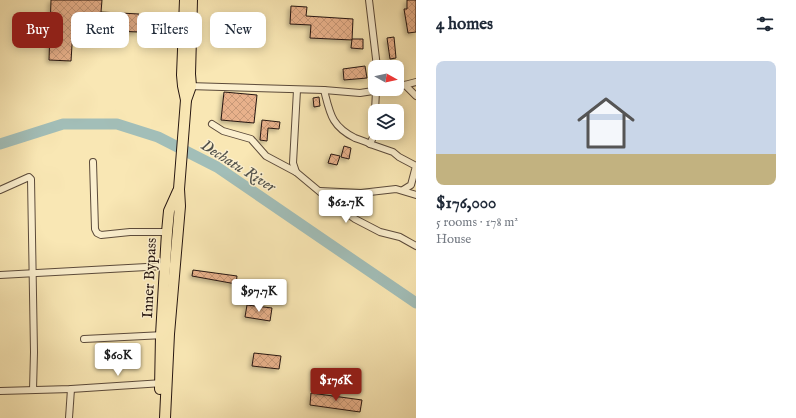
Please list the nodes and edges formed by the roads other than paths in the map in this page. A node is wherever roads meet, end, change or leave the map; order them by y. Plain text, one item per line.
1 (185, 0) edge
2 (192, 0) edge
3 (369, 0) edge
4 (376, 60) edge
5 (416, 82) edge
6 (405, 85) joint
7 (187, 86) junction
8 (297, 90) junction
9 (324, 90) junction
10 (368, 92) edge
11 (416, 96) edge
12 (212, 124) dead end
13 (372, 140) edge
14 (370, 144) junction
15 (294, 160) junction
16 (93, 162) dead end
17 (284, 165) junction
18 (296, 172) junction
19 (179, 189) junction
20 (0, 190) edge
21 (403, 190) junction
22 (320, 192) junction
23 (416, 195) edge
24 (167, 232) junction
25 (416, 246) edge
26 (165, 266) junction
27 (32, 274) junction
28 (0, 275) edge
29 (165, 335) junction
30 (84, 339) dead end
31 (163, 383) junction
32 (71, 388) junction
33 (33, 390) junction
34 (0, 391) edge
35 (69, 418) edge
36 (158, 418) edge
37 (166, 418) edge

1 - 7 main road, Inner Bypass
2 - 7 main road, Inner Bypass
3 - 4 street
5 - 6 street
6 - 11 street
7 - 8 street
7 - 19 main road, Inner Bypass
8 - 9 street
8 - 15 street
9 - 10 street
9 - 14 street
12 - 17 street
13 - 14 street
14 - 21 street
15 - 17 street
15 - 18 street
16 - 24 street
17 - 18 street
18 - 22 street
19 - 24 main road, Inner Bypass
19 - 29 main road, Inner Bypass
20 - 27 street
21 - 22 street
21 - 23 street
22 - 25 street
24 - 26 main road, Inner Bypass
26 - 27 street
26 - 29 main road, Inner Bypass
27 - 28 street
27 - 33 street
29 - 30 street
29 - 31 main road, Inner Bypass
31 - 32 street
31 - 36 main road, Inner Bypass
31 - 37 main road, Inner Bypass
32 - 33 street
32 - 35 street
33 - 34 street

